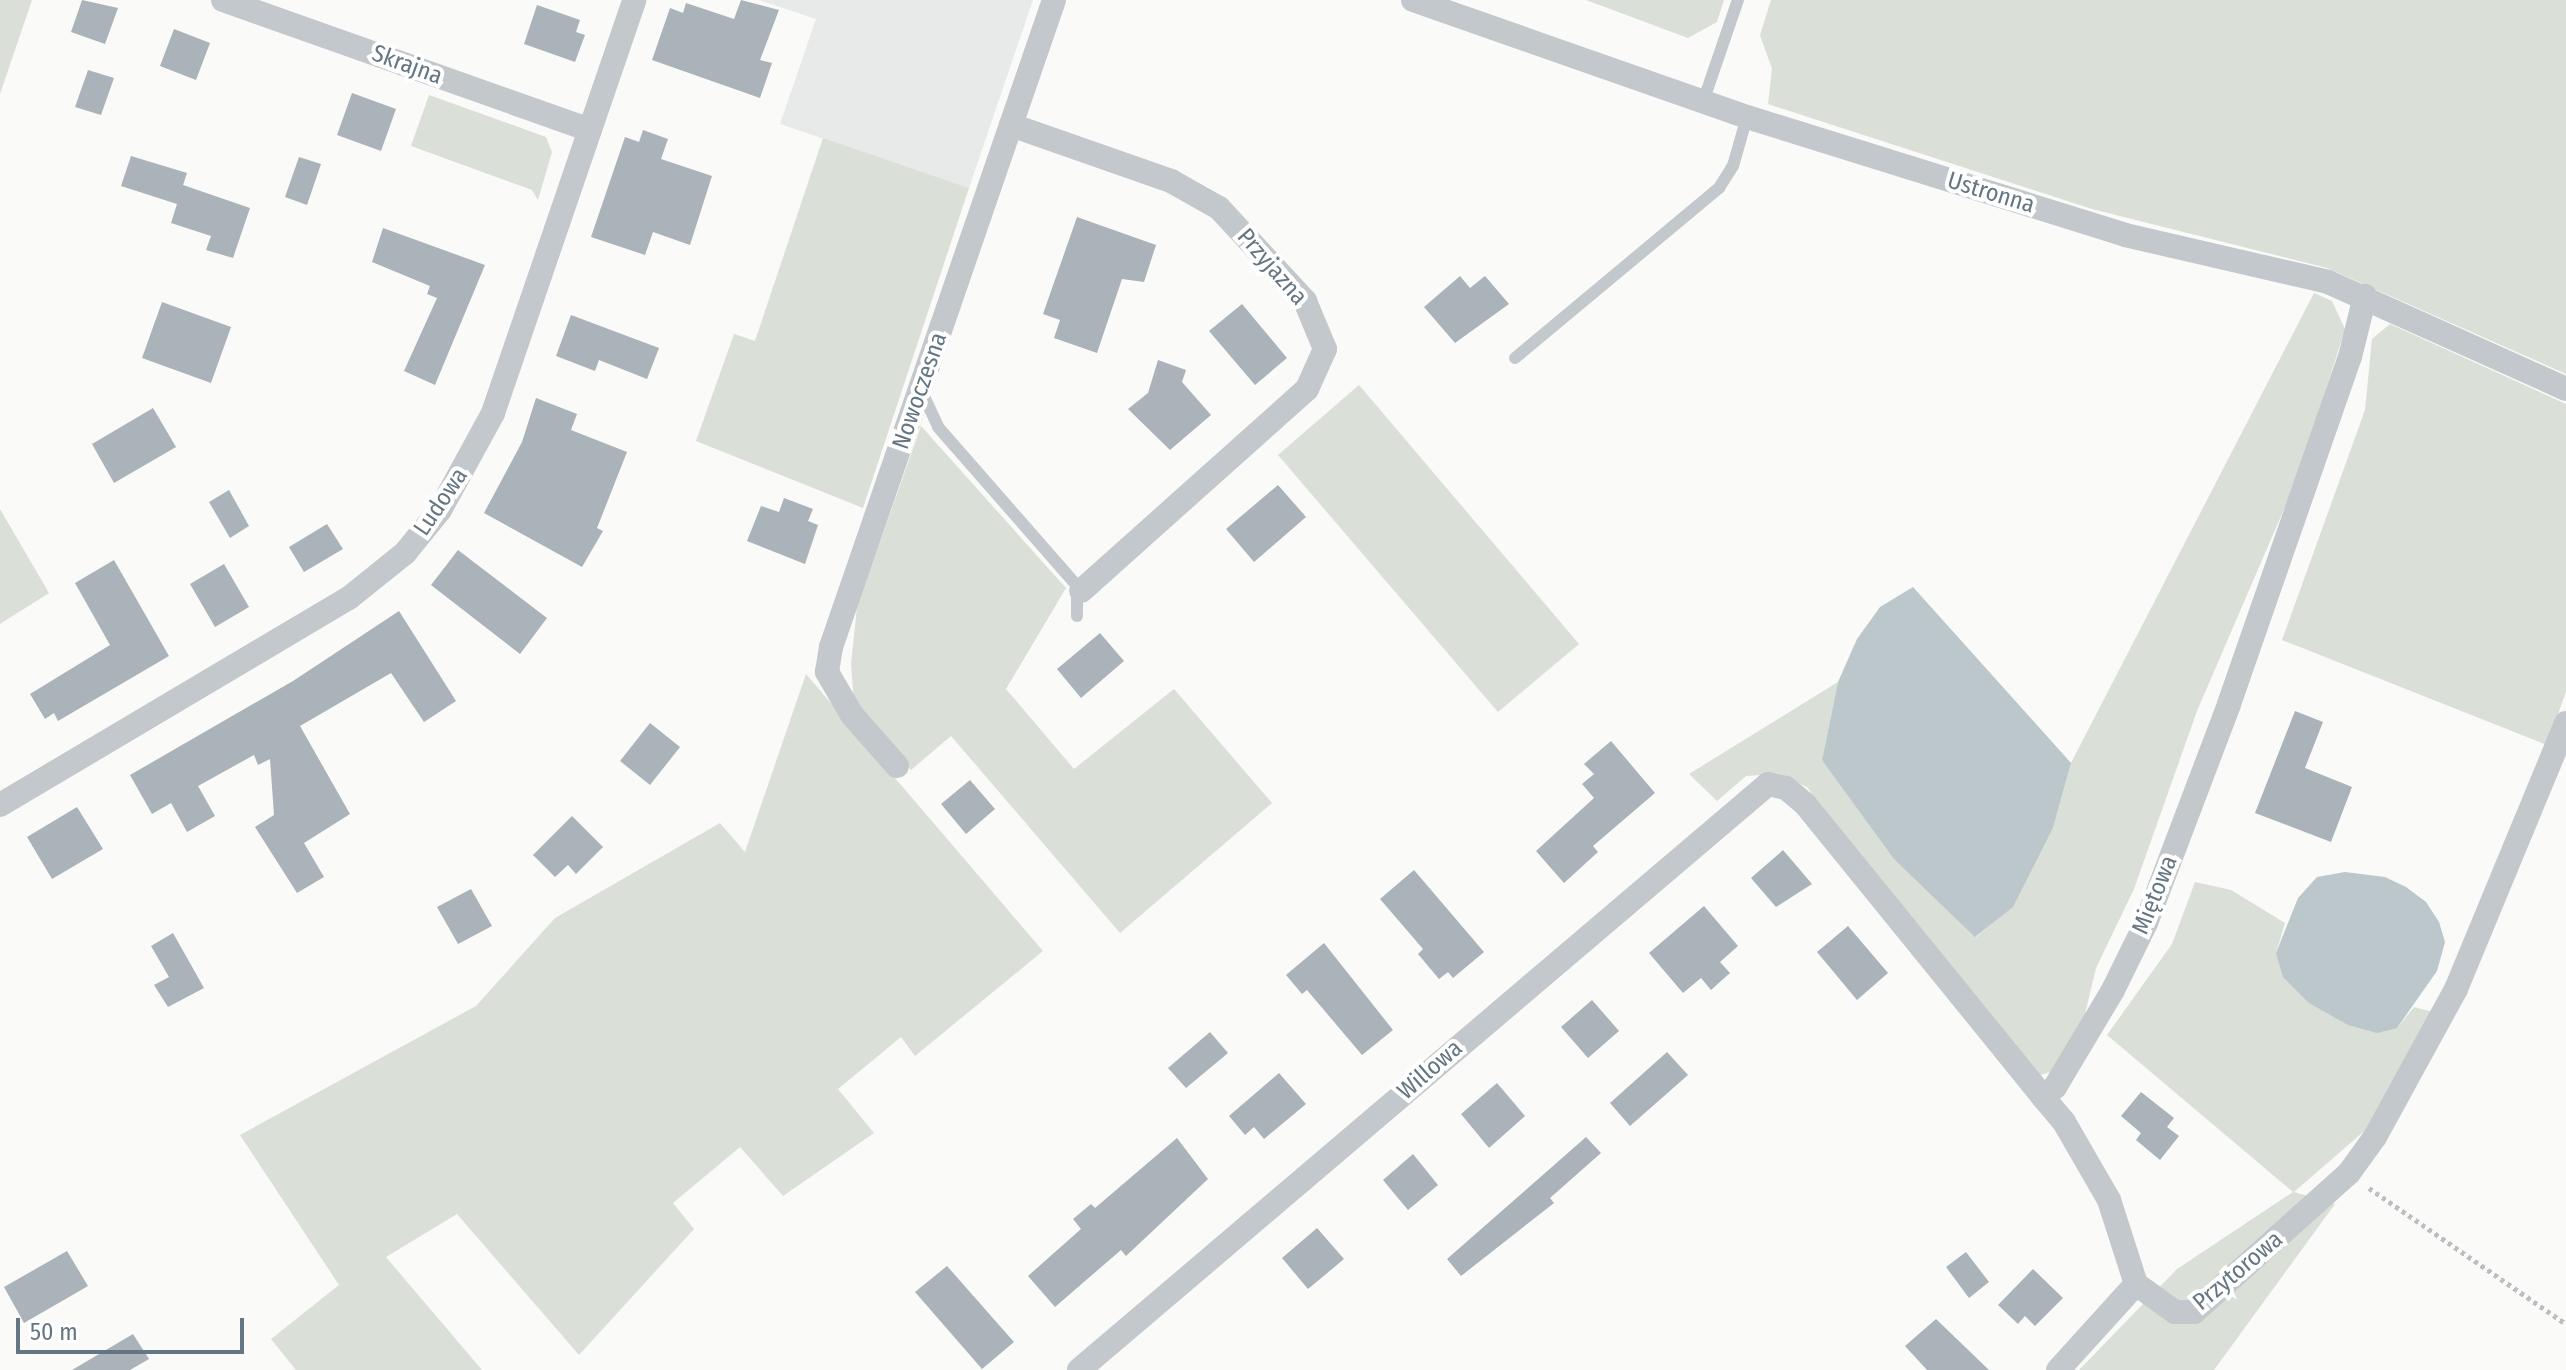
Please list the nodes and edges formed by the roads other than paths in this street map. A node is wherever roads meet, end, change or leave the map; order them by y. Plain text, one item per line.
1 (223, 0) edge
2 (634, 0) edge
3 (1054, 0) edge
4 (1413, 0) edge
5 (1738, 0) edge
6 (1703, 102) junction
7 (1747, 117) junction
8 (1011, 125) junction
9 (590, 130) junction
10 (2365, 296) junction
11 (1515, 358) dead end
12 (920, 389) junction
13 (2566, 389) edge
14 (1081, 591) junction
15 (1077, 616) dead end
16 (2566, 723) edge
17 (897, 766) dead end
18 (0, 805) edge
19 (2043, 1097) junction
20 (2136, 1284) junction
21 (1079, 1370) edge
22 (2058, 1370) edge

1 - 9 street, Skrajna
2 - 9 street, Ludowa
3 - 8 street, Nowoczesna
4 - 6 street, Ustronna
5 - 6 lane
6 - 7 street, Ustronna
7 - 10 street, Ustronna
7 - 11 lane
8 - 12 street, Nowoczesna
8 - 14 street, Przyjazna
9 - 18 street, Ludowa
10 - 13 street, Ustronna
10 - 19 street, Miętowa
12 - 14 lane
12 - 17 street, Nowoczesna
14 - 15 lane
16 - 20 street, Przytorowa
19 - 20 street
19 - 21 street, Willowa
20 - 22 street

